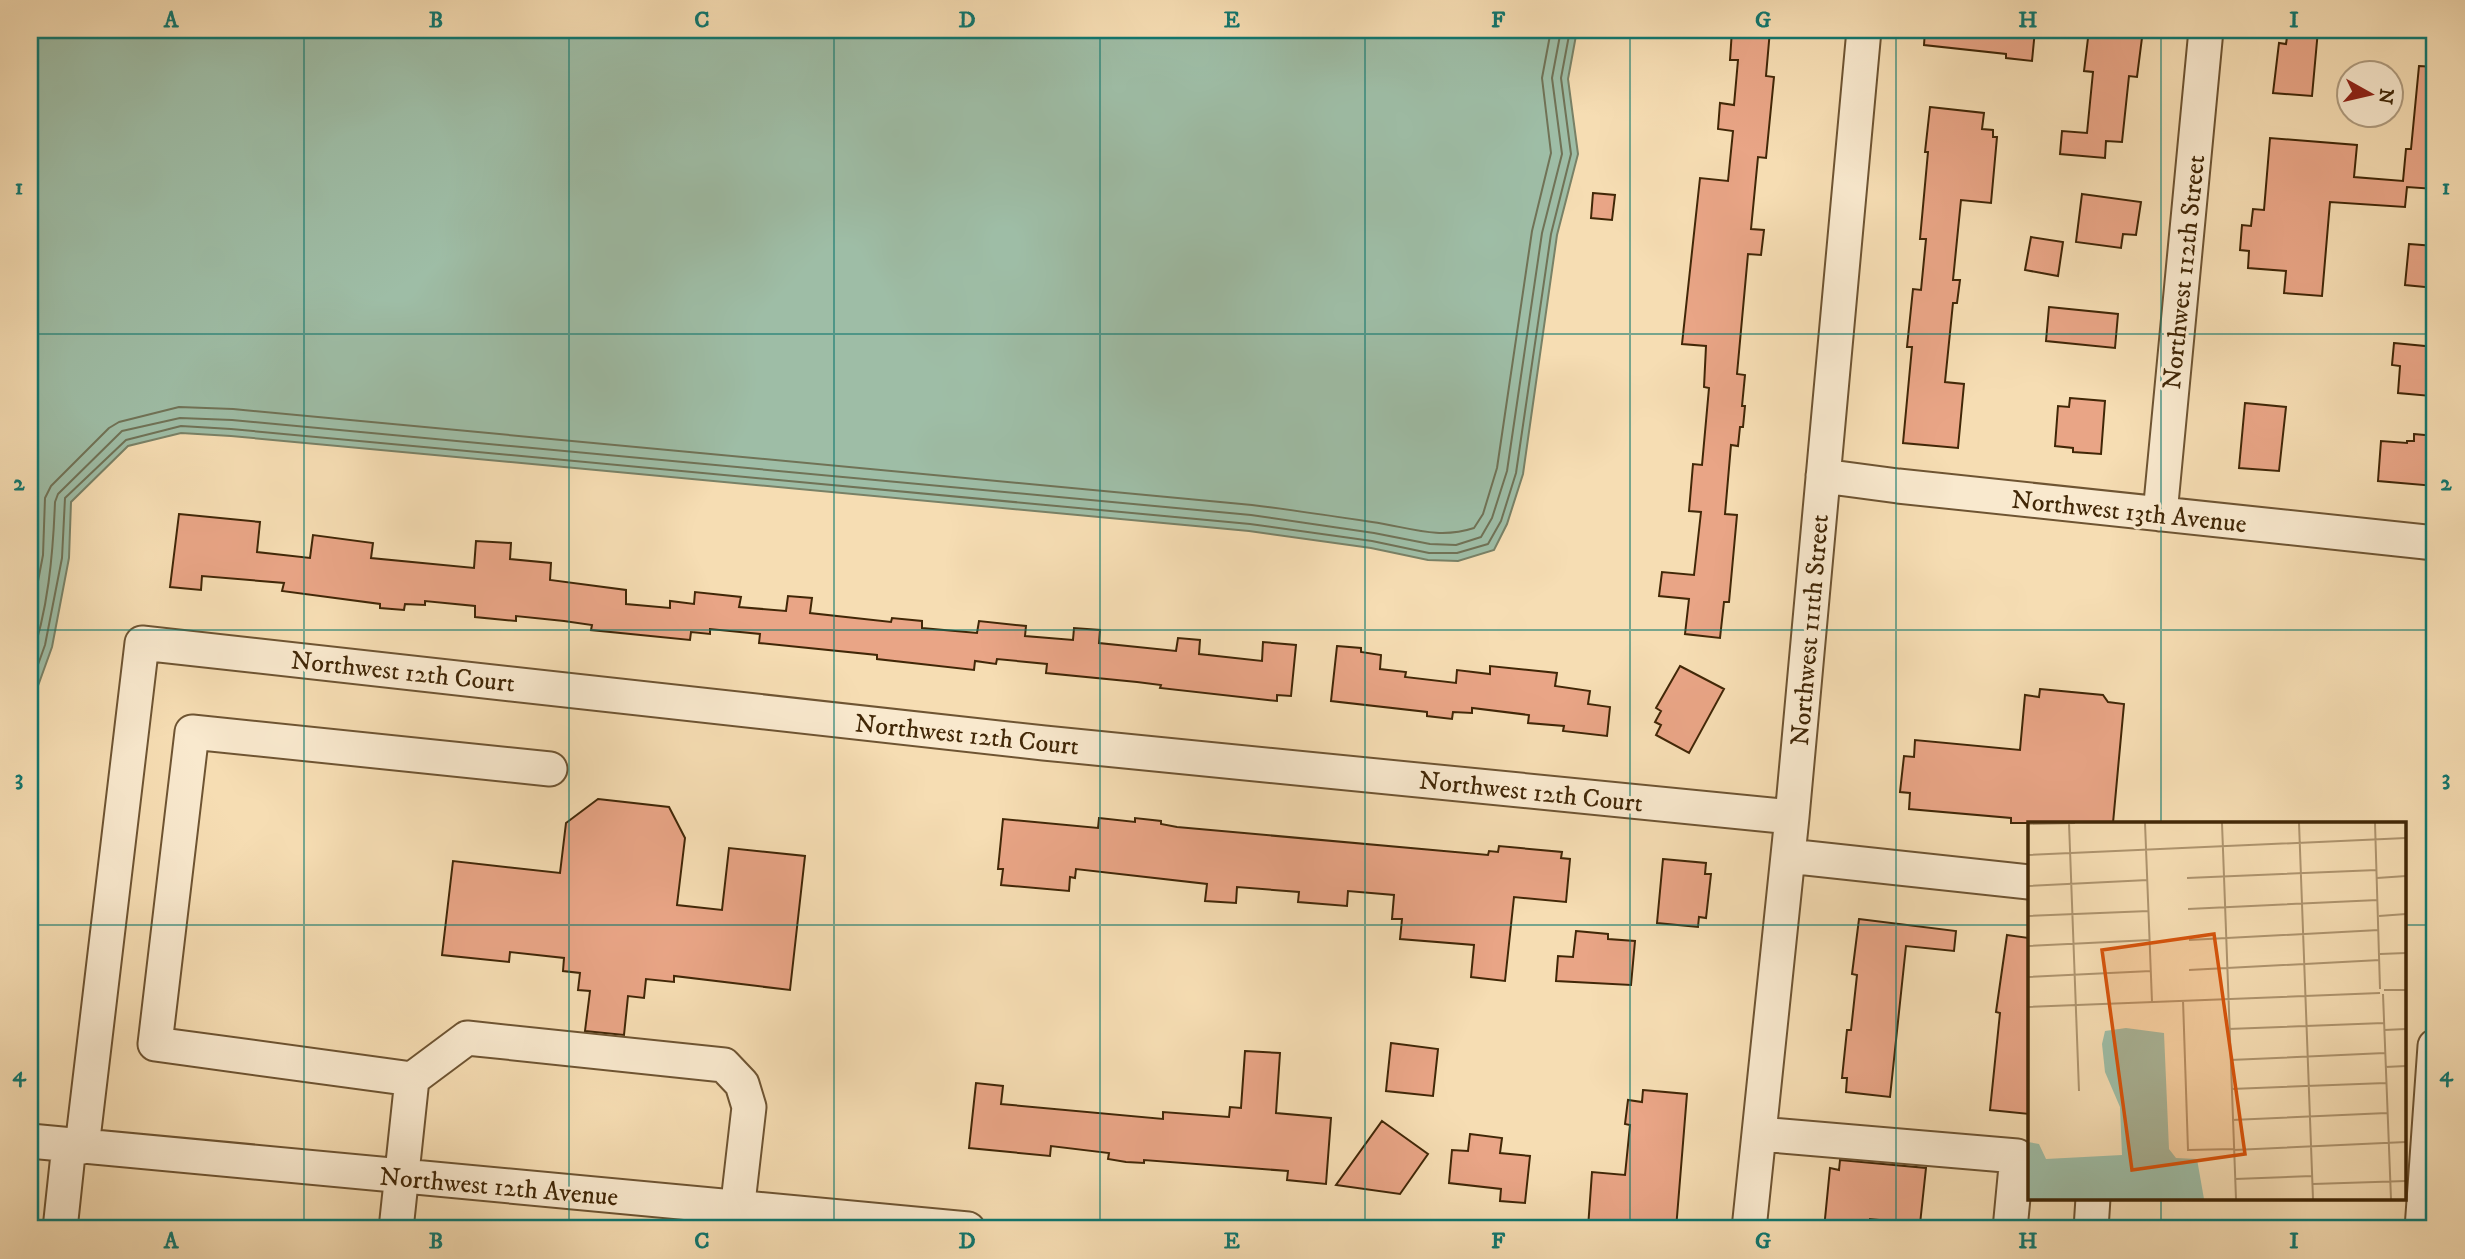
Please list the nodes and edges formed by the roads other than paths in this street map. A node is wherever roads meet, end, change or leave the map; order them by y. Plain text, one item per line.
1 (1864, 30) edge
2 (2206, 30) edge
3 (1823, 475) junction
4 (2160, 514) junction
5 (2435, 543) edge
6 (550, 769) dead end
7 (1792, 817) junction
8 (1788, 856) junction
9 (2028, 881) edge
10 (2435, 1046) edge
11 (412, 1079) junction
12 (1759, 1134) junction
13 (30, 1142) edge
14 (75, 1146) junction
15 (401, 1177) junction
16 (2093, 1200) edge
17 (736, 1219) edge
18 (60, 1229) edge
19 (396, 1229) edge
20 (968, 1229) edge
21 (1749, 1229) edge
22 (2010, 1229) edge
23 (2091, 1229) edge
24 (2422, 1229) edge

1 - 3 street, Northwest 111th Street
2 - 4 street, Northwest 112th Street
3 - 4 street, Northwest 13th Avenue
3 - 7 street, Northwest 111th Street
4 - 5 street, Northwest 13th Avenue
6 - 11 street
7 - 8 street, Northwest 111th Street
7 - 14 street, Northwest 12th Court
8 - 9 street
8 - 12 street, Northwest 111th Street
10 - 24 street
11 - 15 street
11 - 17 street
12 - 21 street, Northwest 111th Street
12 - 22 street
13 - 14 street, Northwest 12th Avenue
14 - 15 street, Northwest 12th Avenue
14 - 18 street
15 - 17 street, Northwest 12th Avenue
15 - 19 street
16 - 23 street
17 - 20 street, Northwest 12th Avenue

